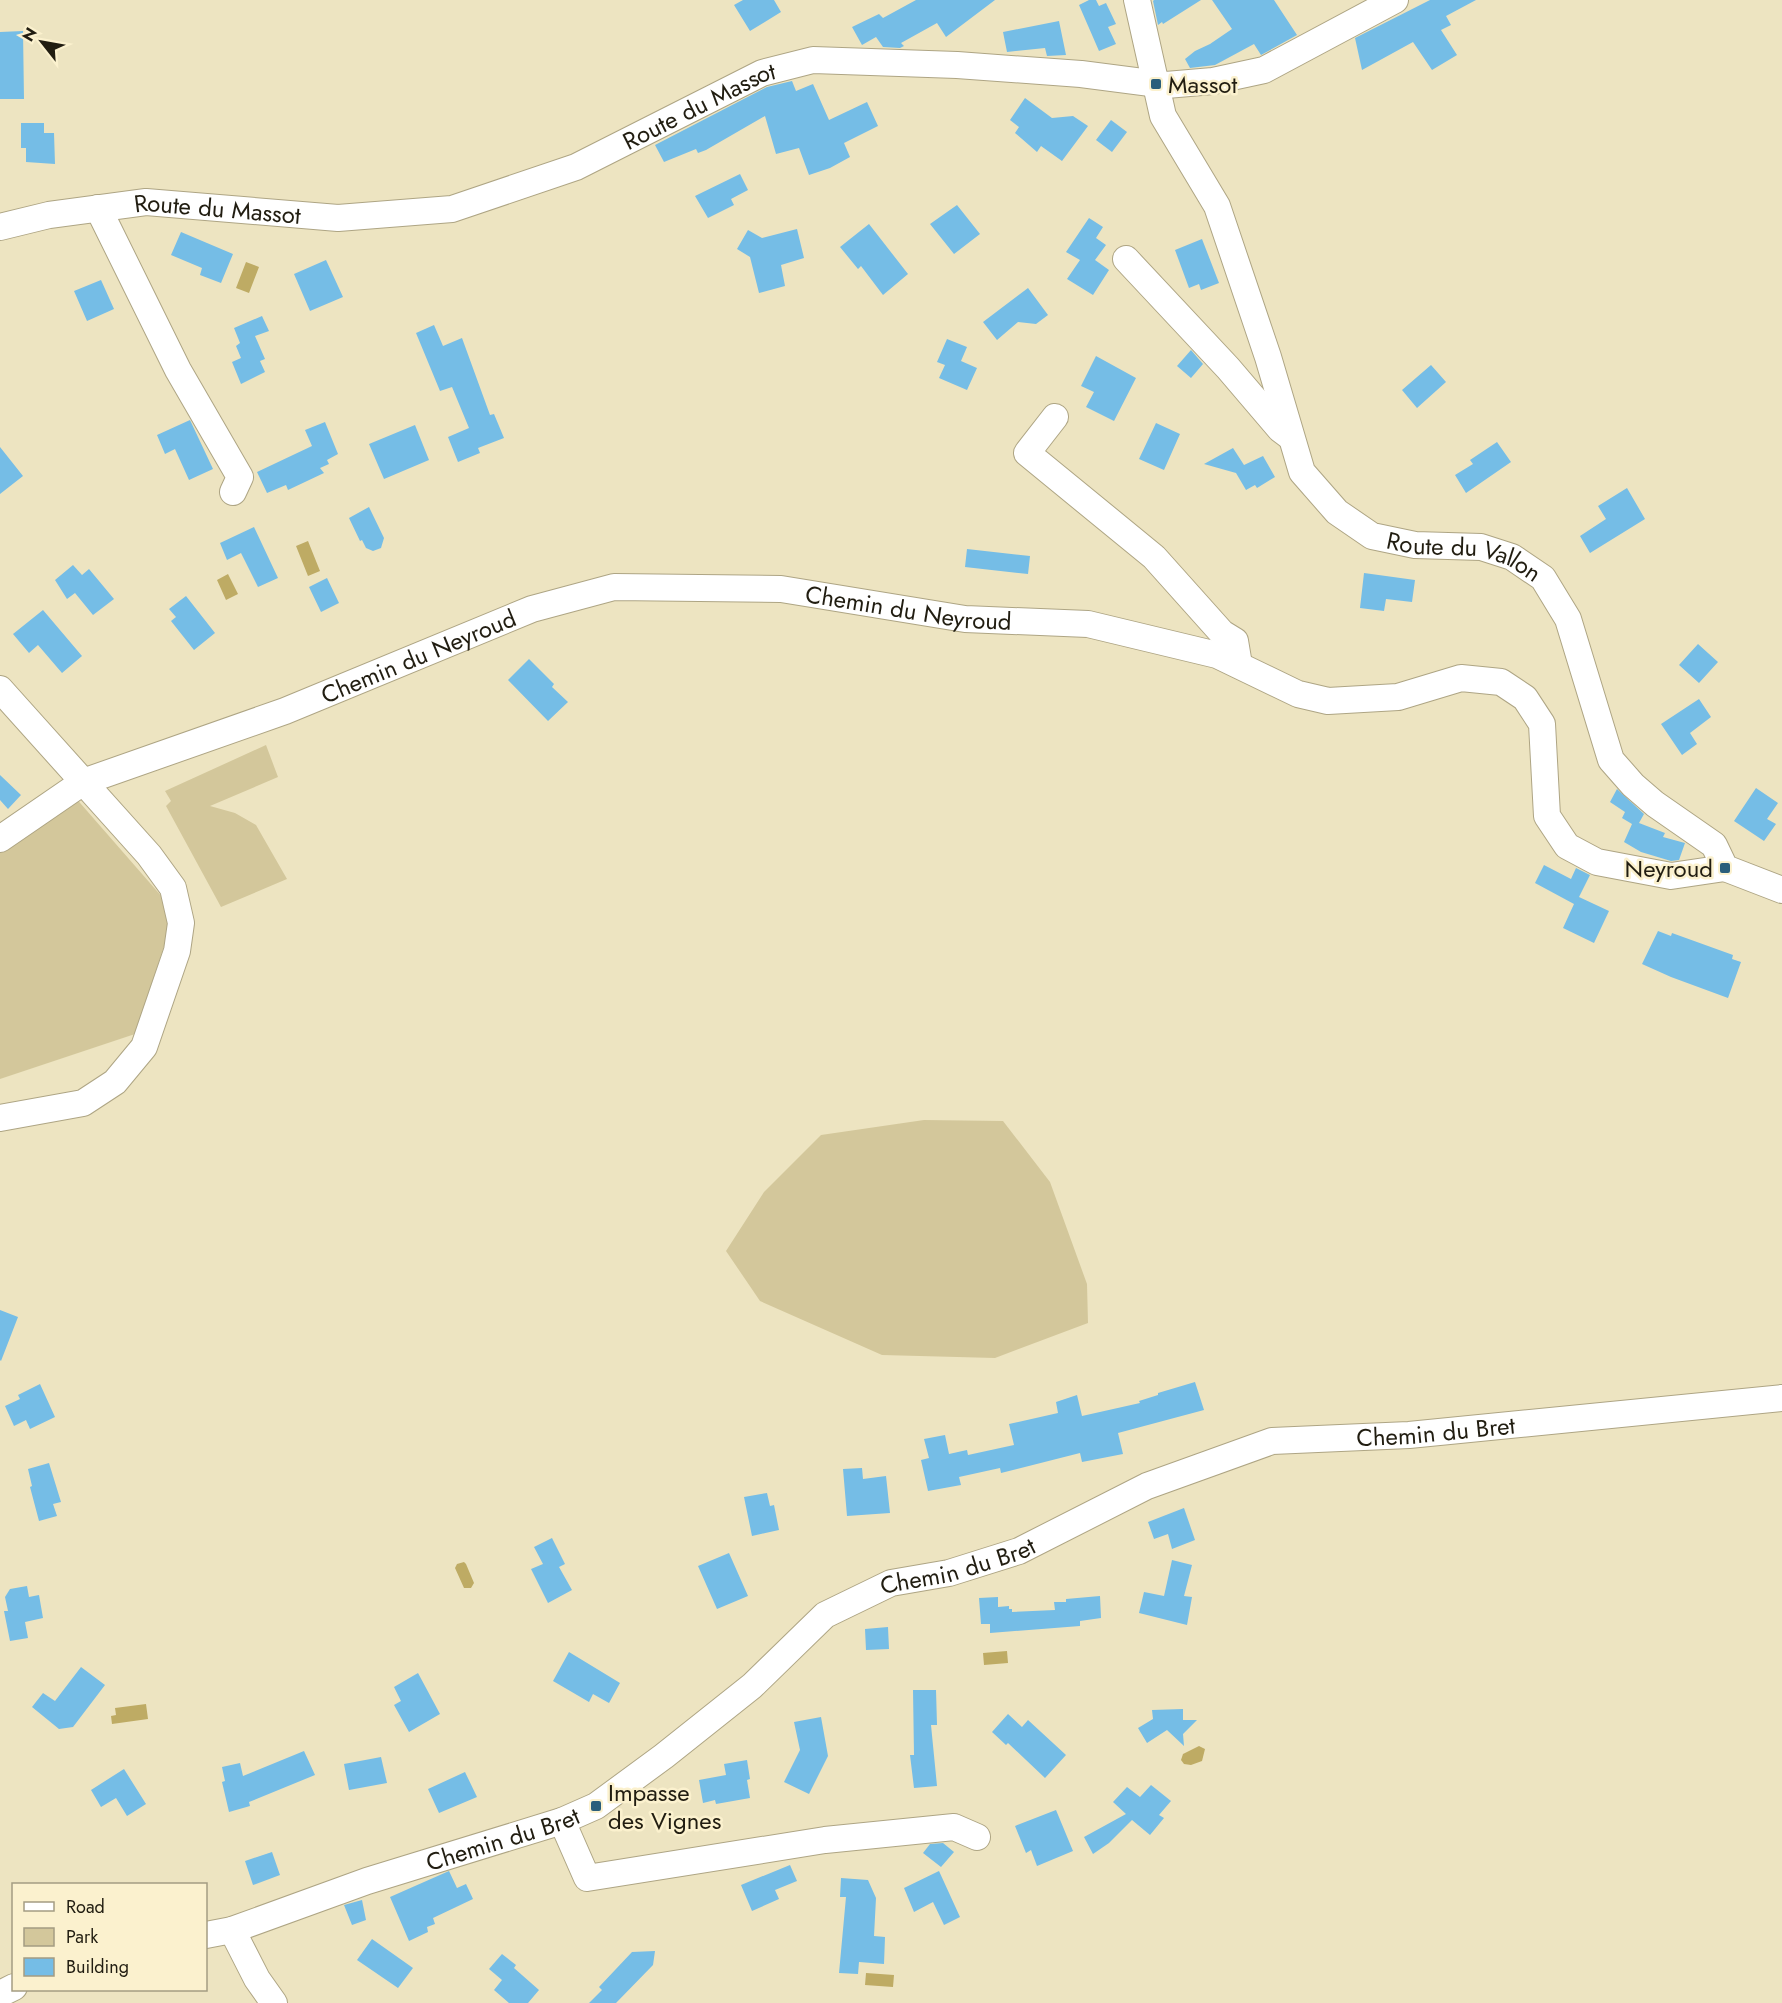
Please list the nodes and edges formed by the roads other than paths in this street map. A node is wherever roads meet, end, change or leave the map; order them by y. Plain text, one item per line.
1 (1137, 0) edge
2 (1395, 0) edge
3 (1156, 84) junction
4 (98, 208) junction
5 (0, 227) edge
6 (1126, 259) dead end
7 (1055, 417) dead end
8 (1292, 438) junction
9 (233, 492) dead end
10 (1239, 665) junction
11 (0, 689) edge
12 (83, 782) junction
13 (0, 839) edge
14 (1725, 868) junction
15 (1777, 887) edge
16 (0, 1118) edge
17 (1782, 1398) edge
18 (561, 1821) junction
19 (977, 1837) dead end
20 (232, 1930) junction
21 (207, 1935) edge
22 (274, 2003) edge

1 - 3 street, Route du Vallon
2 - 3 street, Route du Massot
3 - 4 street, Route du Massot
3 - 8 street, Route du Vallon
4 - 5 street, Route du Massot
4 - 9 street
6 - 8 street
7 - 10 street
8 - 14 street, Route du Vallon
10 - 12 street, Chemin du Neyroud
10 - 14 street, Chemin du Neyroud
11 - 12 street
12 - 13 street, Chemin du Neyroud
12 - 16 street
14 - 15 street
17 - 18 street, Chemin du Bret
18 - 19 street
18 - 20 street, Chemin du Bret
20 - 21 street, Chemin du Bret
20 - 22 street

